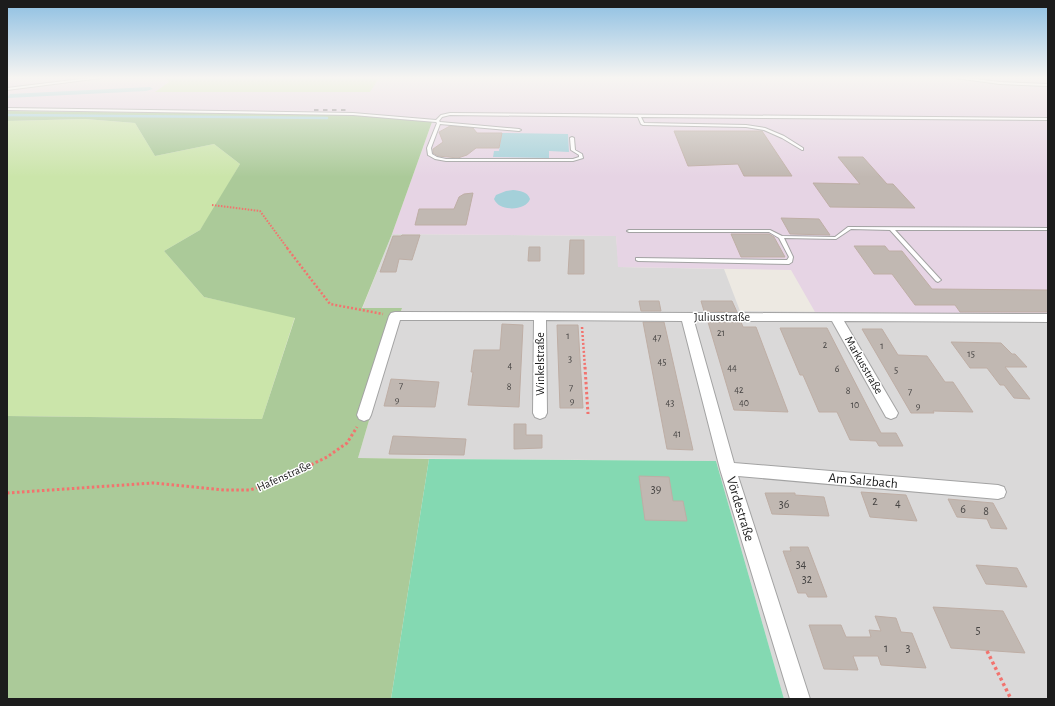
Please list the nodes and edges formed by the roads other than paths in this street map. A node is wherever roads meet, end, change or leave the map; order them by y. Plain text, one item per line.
1 (142, 111) edge
2 (639, 115) junction
3 (1048, 118) edge
4 (438, 122) junction
5 (519, 130) dead end
6 (572, 138) dead end
7 (802, 150) dead end
8 (892, 229) junction
9 (1048, 229) edge
10 (629, 231) dead end
11 (780, 237) junction
12 (638, 259) dead end
13 (938, 280) dead end
14 (540, 316) junction
15 (686, 317) junction
16 (836, 318) junction
17 (1048, 318) edge
18 (540, 412) dead end
19 (891, 413) dead end
20 (364, 416) road end
21 (728, 469) junction
22 (998, 492) dead end
23 (800, 699) edge

1 - 4 lane
2 - 3 lane
2 - 4 lane
2 - 7 lane
4 - 5 lane
4 - 6 lane
8 - 9 lane
8 - 11 lane
8 - 13 lane
10 - 11 lane
11 - 12 lane
14 - 15 street, Juliusstraße
14 - 18 street, Winkelstraße
14 - 20 street, Juliusstraße
15 - 16 street, Juliusstraße
15 - 21 street, Vördestraße
16 - 17 street, Juliusstraße
16 - 19 street, Markusstraße
21 - 22 street, Am Salzbach
21 - 23 street, Vördestraße

